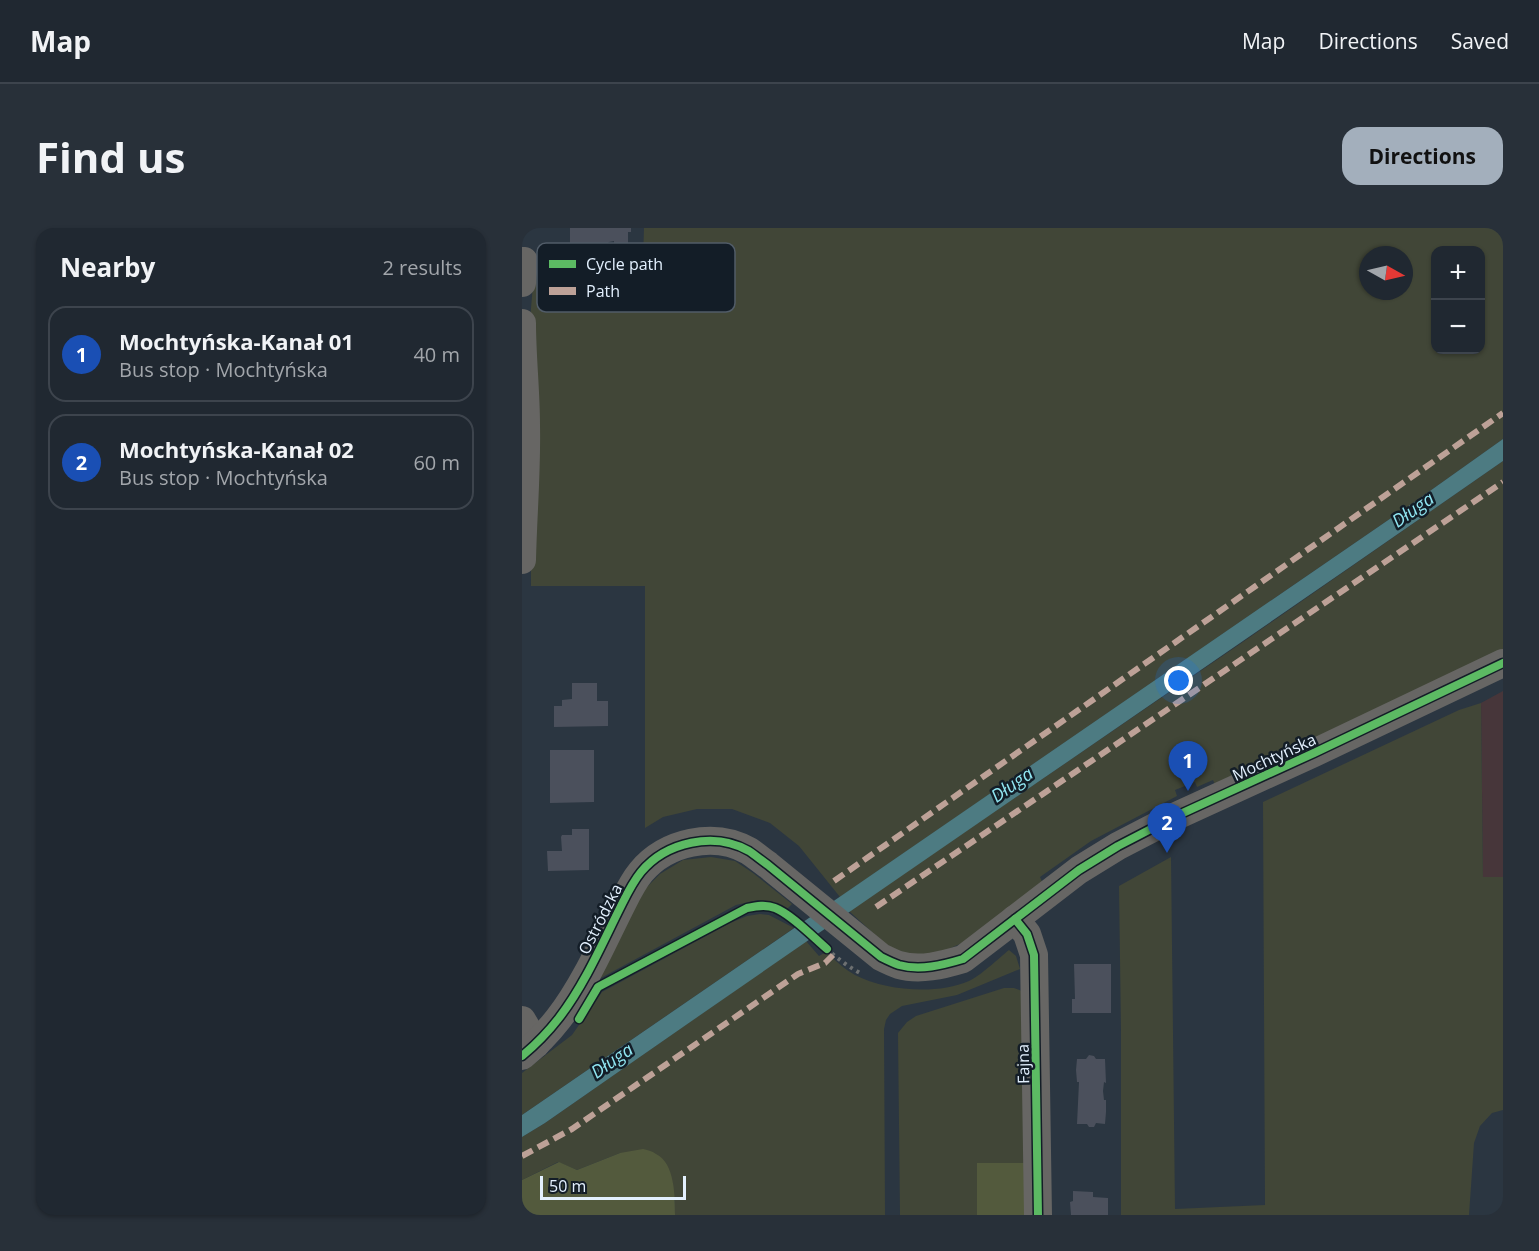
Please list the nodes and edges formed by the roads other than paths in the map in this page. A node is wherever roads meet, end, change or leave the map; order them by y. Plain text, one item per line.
1 (522, 322) edge
2 (522, 560) edge
3 (1503, 663) edge
4 (1015, 919) junction
5 (847, 929) joint
6 (522, 1020) edge
7 (529, 1050) edge
8 (1038, 1215) edge

1 - 2 street
3 - 4 street, Mochtyńska
4 - 5 street, Mochtyńska
4 - 8 street, Fajna
5 - 7 street, Ostródzka
6 - 7 street

